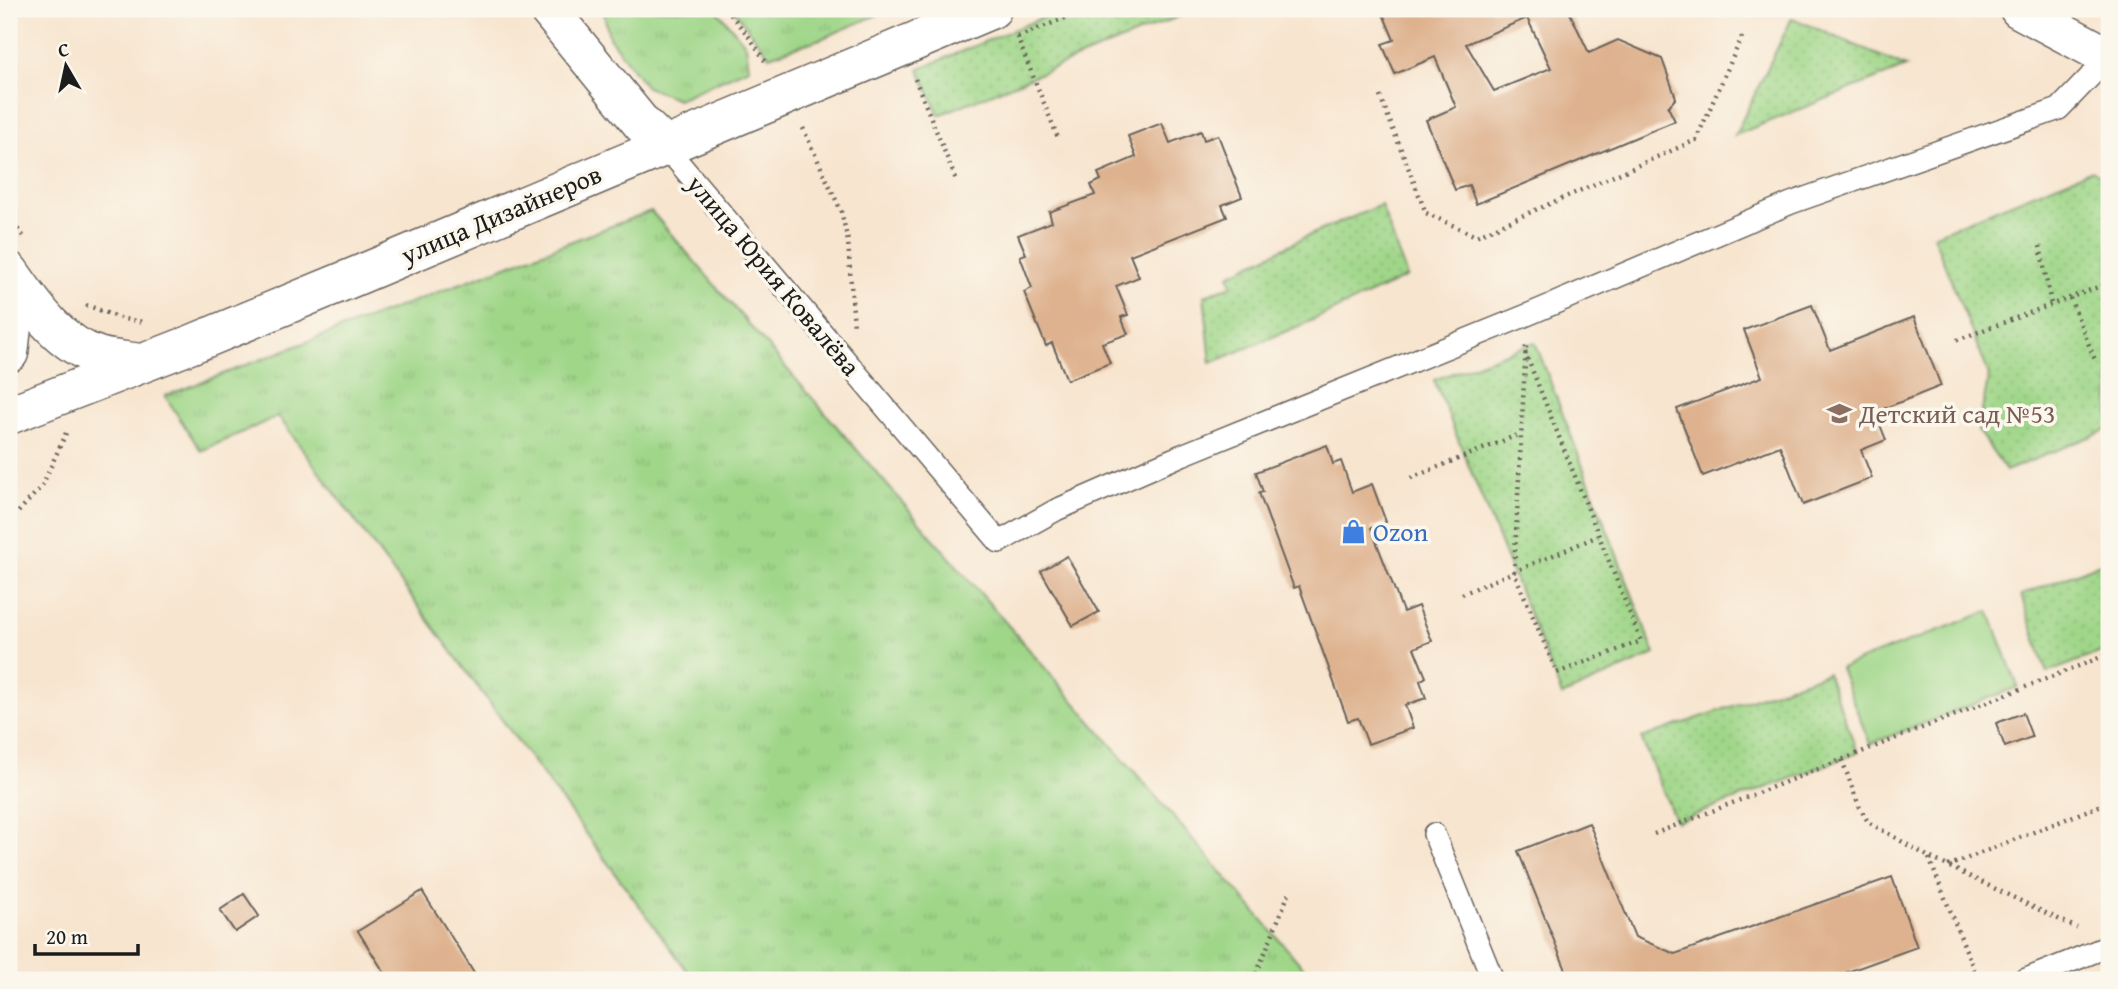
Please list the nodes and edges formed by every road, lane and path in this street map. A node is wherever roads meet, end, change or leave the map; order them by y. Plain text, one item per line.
1 (548, 9) edge
2 (726, 9) edge
3 (992, 9) edge
4 (2019, 9) edge
5 (1744, 32) dead end
6 (1017, 37) dead end
7 (2109, 57) edge
8 (768, 67) dead end
9 (915, 78) dead end
10 (1380, 96) dead end
11 (802, 125) dead end
12 (1059, 140) dead end
13 (664, 145) junction
14 (957, 182) dead end
15 (9, 218) edge
16 (2040, 246) dead end
17 (19, 258) edge
18 (2109, 284) edge
19 (9, 297) edge
20 (2070, 298) junction
21 (81, 303) dead end
22 (2051, 304) junction
23 (1527, 315) junction
24 (152, 323) dead end
25 (1957, 340) dead end
26 (1525, 352) junction
27 (9, 353) edge
28 (2095, 360) dead end
29 (140, 363) junction
30 (857, 374) junction
31 (9, 415) edge
32 (68, 428) dead end
33 (1521, 434) junction
34 (1411, 478) dead end
35 (9, 522) edge
36 (1598, 536) dead end
37 (1514, 572) junction
38 (1462, 594) dead end
39 (2109, 654) edge
40 (1842, 760) junction
41 (2109, 802) edge
42 (1434, 834) dead end
43 (1654, 834) dead end
44 (1929, 857) junction
45 (1948, 866) junction
46 (1289, 893) dead end
47 (2084, 932) dead end
48 (2109, 946) edge
49 (1254, 980) edge
50 (1493, 980) edge
51 (1978, 980) edge
52 (2024, 980) edge

1 - 13 street, улица Юрия Ковалёва
2 - 8 path
3 - 13 street, улица Дизайнеров
4 - 7 street
5 - 10 path
6 - 12 path
7 - 23 lane
9 - 14 path
11 - 30 path
13 - 29 street, улица Дизайнеров
13 - 30 lane, улица Юрия Ковалёва
15 - 17 path
16 - 22 path
17 - 29 street
18 - 20 path
19 - 27 street
20 - 22 path
20 - 28 path
21 - 24 path
22 - 25 path
23 - 26 path
23 - 30 lane, улица Юрия Ковалёва
26 - 33 path
26 - 37 path
29 - 31 street, улица Дизайнеров
32 - 35 path
33 - 34 path
33 - 37 path
36 - 37 path
37 - 38 path
39 - 40 path
40 - 43 path
40 - 44 path
41 - 45 path
42 - 50 lane
44 - 45 path
44 - 51 path
45 - 47 path
46 - 49 path
48 - 52 lane

